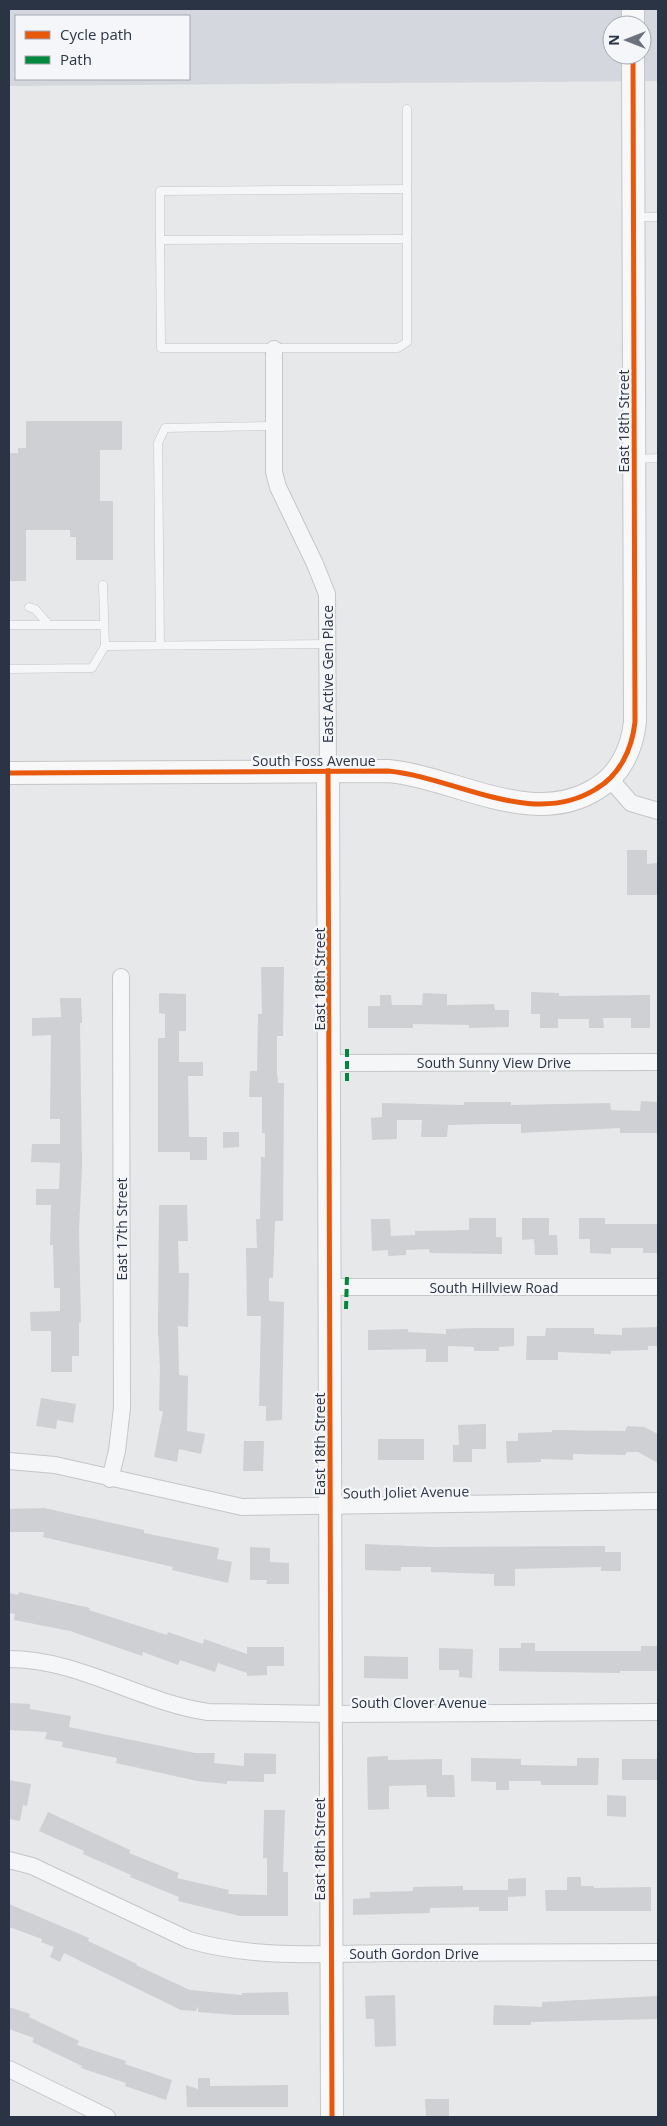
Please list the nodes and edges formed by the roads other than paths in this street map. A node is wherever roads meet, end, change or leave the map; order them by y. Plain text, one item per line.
1 (633, 65) edge
2 (407, 109) dead end
3 (407, 189) junction
4 (633, 217) junction
5 (658, 217) edge
6 (407, 239) junction
7 (160, 240) junction
8 (274, 349) junction
9 (273, 426) junction
10 (658, 458) edge
11 (634, 459) junction
12 (103, 585) dead end
13 (29, 607) dead end
14 (9, 625) edge
15 (49, 625) junction
16 (103, 625) junction
17 (328, 644) junction
18 (160, 645) junction
19 (105, 646) junction
20 (9, 669) edge
21 (328, 770) junction
22 (9, 773) edge
23 (611, 780) junction
24 (658, 812) edge
25 (121, 977) dead end
26 (658, 1062) edge
27 (330, 1063) junction
28 (658, 1287) edge
29 (330, 1288) junction
30 (9, 1461) edge
31 (110, 1479) junction
32 (658, 1501) edge
33 (330, 1504) junction
34 (9, 1659) edge
35 (658, 1712) edge
36 (330, 1714) junction
37 (9, 1860) edge
38 (658, 1952) edge
39 (331, 1954) junction
40 (9, 2069) edge
41 (107, 2117) edge
42 (332, 2117) edge

1 - 4 street, East 18th Street
2 - 3 lane
3 - 6 lane
3 - 7 lane
4 - 5 lane
4 - 11 street, East 18th Street
6 - 7 lane
6 - 8 lane
7 - 8 lane
8 - 9 street, East Active Gen Place
9 - 17 street, East Active Gen Place
9 - 18 lane
10 - 11 lane
11 - 23 street, East 18th Street
12 - 16 lane
13 - 15 lane
14 - 15 lane
15 - 16 lane
16 - 19 lane
17 - 18 lane
17 - 21 street, East Active Gen Place
18 - 19 lane
19 - 20 lane
21 - 22 street, South Foss Avenue
21 - 23 street, South Foss Avenue
21 - 27 street, East 18th Street
23 - 24 street
25 - 31 street, East 17th Street
26 - 27 street, South Sunny View Drive
27 - 29 street, East 18th Street
28 - 29 street, South Hillview Road
29 - 33 street, East 18th Street
30 - 31 street, South Joliet Avenue
31 - 33 street, South Joliet Avenue
32 - 33 street, South Joliet Avenue
33 - 36 street, East 18th Street
34 - 36 street, South Clover Avenue
35 - 36 street, South Clover Avenue
36 - 39 street, East 18th Street
37 - 39 street, South Gordon Drive
38 - 39 street, South Gordon Drive
39 - 42 street, East 18th Street
40 - 41 street

